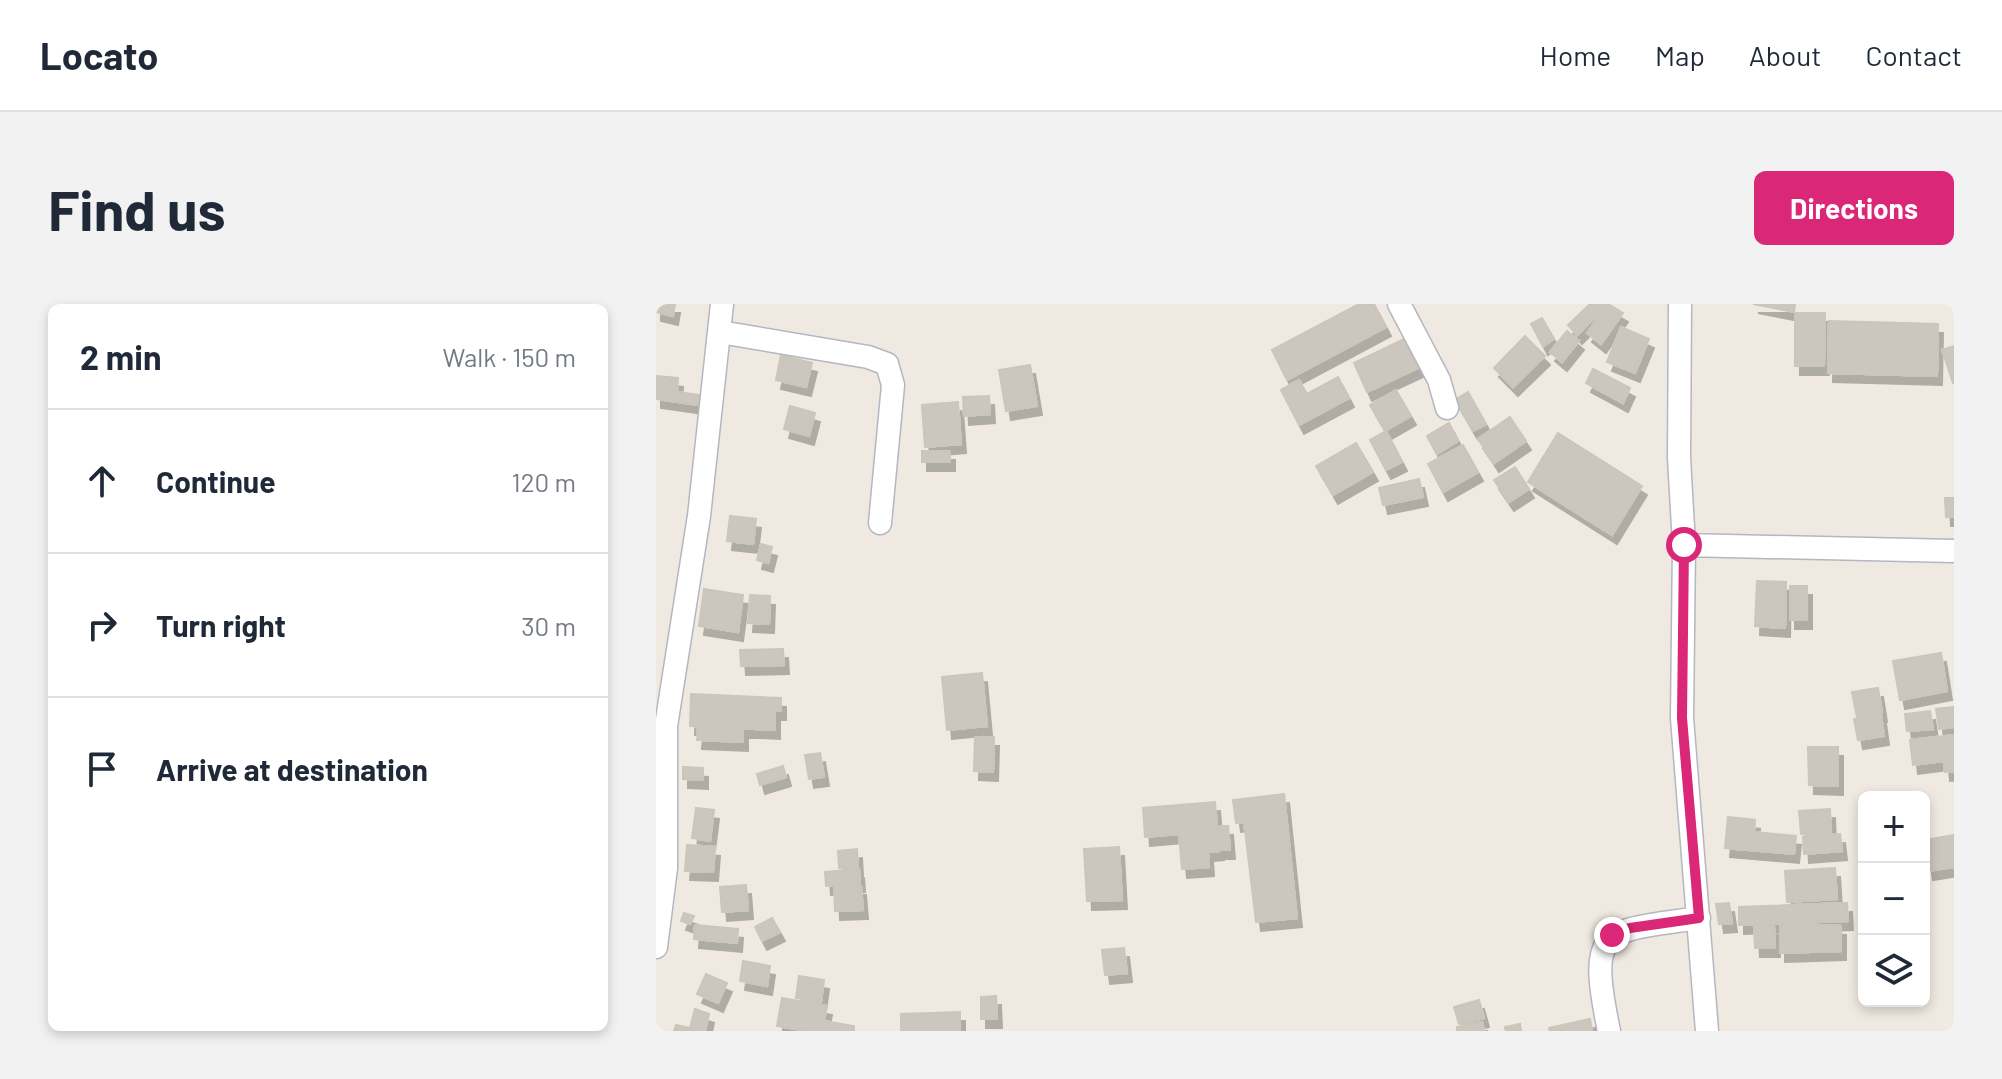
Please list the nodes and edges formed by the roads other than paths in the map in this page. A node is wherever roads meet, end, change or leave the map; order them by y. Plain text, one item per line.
1 (722, 304) edge
2 (1399, 304) edge
3 (1680, 304) edge
4 (720, 332) junction
5 (1447, 408) dead end
6 (880, 523) dead end
7 (1684, 545) junction
8 (1954, 551) edge
9 (1699, 918) junction
10 (656, 947) edge
11 (1609, 1031) edge
12 (1707, 1031) edge

1 - 4 street
2 - 5 street
3 - 7 street
4 - 6 street
4 - 10 street
7 - 8 street
7 - 9 street
9 - 11 street
9 - 12 street

